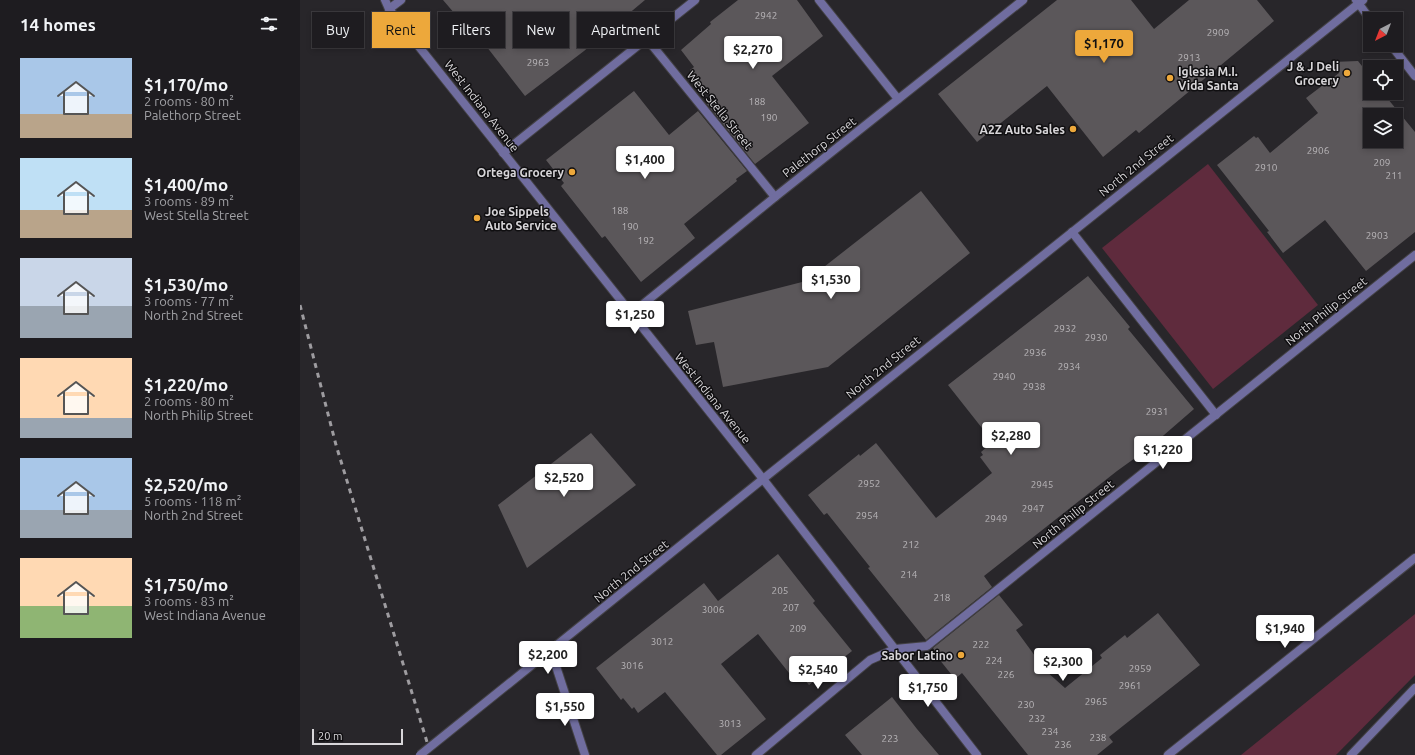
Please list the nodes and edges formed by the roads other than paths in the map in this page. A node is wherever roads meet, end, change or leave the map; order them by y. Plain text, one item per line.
1 (386, 0) edge
2 (401, 0) edge
3 (696, 0) edge
4 (819, 0) edge
5 (1023, 0) edge
6 (1359, 1) edge
7 (390, 9) junction
8 (1366, 12) edge
9 (674, 18) edge
10 (636, 48) edge
11 (654, 48) edge
12 (1396, 52) edge
13 (1415, 76) edge
14 (898, 99) junction
15 (503, 153) junction
16 (775, 197) junction
17 (1072, 232) junction
18 (1415, 255) edge
19 (631, 314) junction
20 (1216, 415) junction
21 (763, 479) junction
22 (1415, 558) edge
23 (895, 649) junction
24 (551, 651) junction
25 (1415, 688) edge
26 (420, 755) edge
27 (585, 755) edge
28 (756, 755) edge
29 (976, 755) edge
30 (1168, 755) edge
31 (1350, 755) edge

1 - 7 street, West Indiana Avenue
2 - 7 street
3 - 9 street
4 - 14 street
5 - 14 street, Palethorp Street
6 - 8 street
6 - 17 street, North 2nd Street
7 - 15 street, West Indiana Avenue
10 - 15 street
11 - 16 street, West Stella Street
12 - 13 street
14 - 16 street, Palethorp Street
15 - 19 street, West Indiana Avenue
16 - 19 street, Palethorp Street
17 - 20 street
17 - 21 street, North 2nd Street
18 - 20 street, North Philip Street
19 - 21 street, West Indiana Avenue
20 - 23 street, North Philip Street
21 - 23 street, West Indiana Avenue
21 - 24 street, North 2nd Street
22 - 30 street
23 - 28 street, North Philip Street
23 - 29 street, West Indiana Avenue
24 - 26 street, North 2nd Street, bridge
24 - 27 street
25 - 31 street

